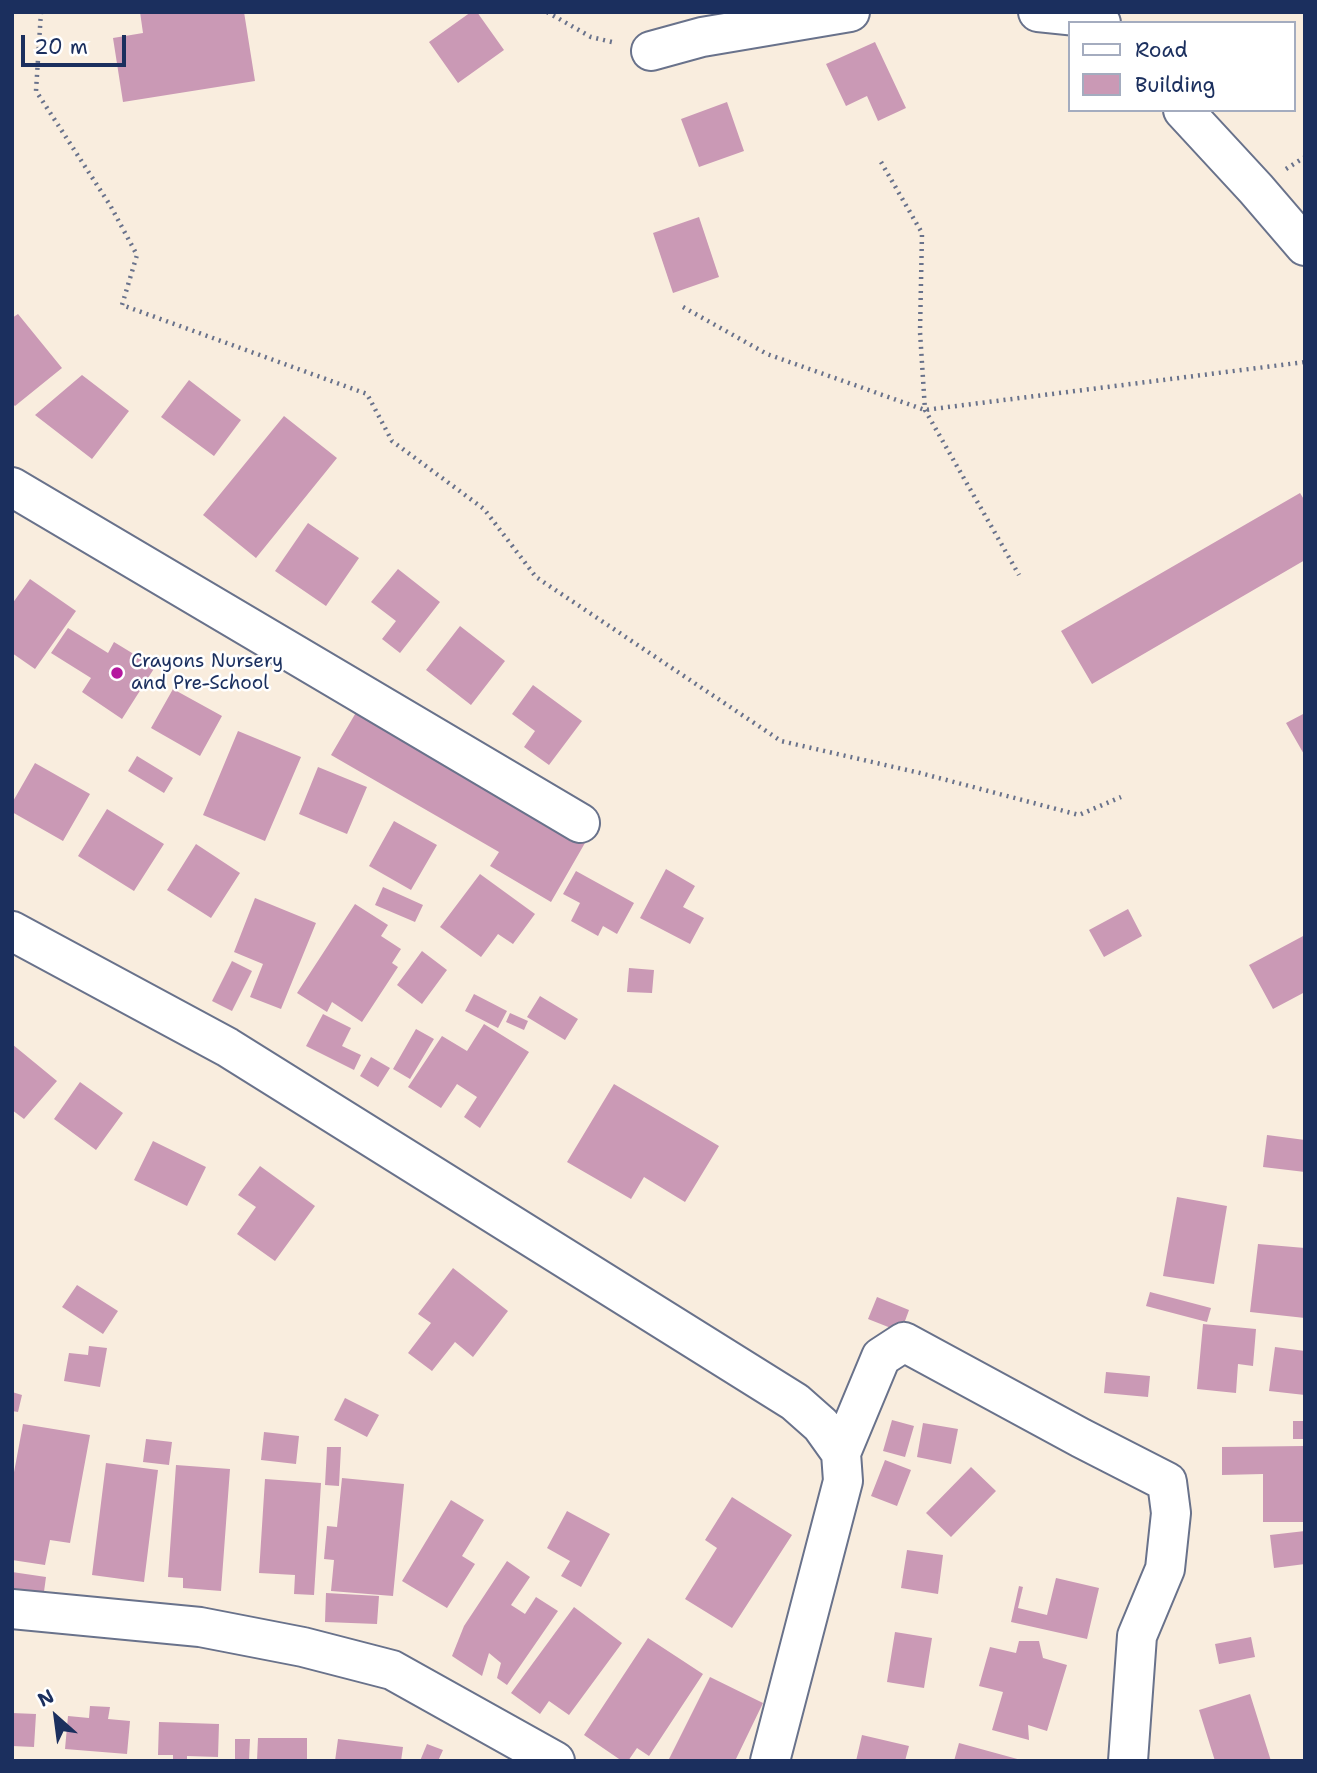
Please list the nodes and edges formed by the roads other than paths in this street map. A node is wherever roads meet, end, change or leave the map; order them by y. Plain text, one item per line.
1 (850, 12) edge
2 (1038, 12) edge
3 (1099, 21) edge
4 (651, 51) road end
5 (1185, 112) edge
6 (1305, 246) edge
7 (13, 490) edge
8 (580, 823) dead end
9 (12, 930) edge
10 (841, 1453) junction
11 (12, 1609) edge
12 (555, 1761) edge
13 (770, 1761) edge
14 (1128, 1761) edge

1 - 4 street
2 - 3 street
5 - 6 street
7 - 8 street
9 - 10 street
10 - 13 street
10 - 14 street
11 - 12 street

